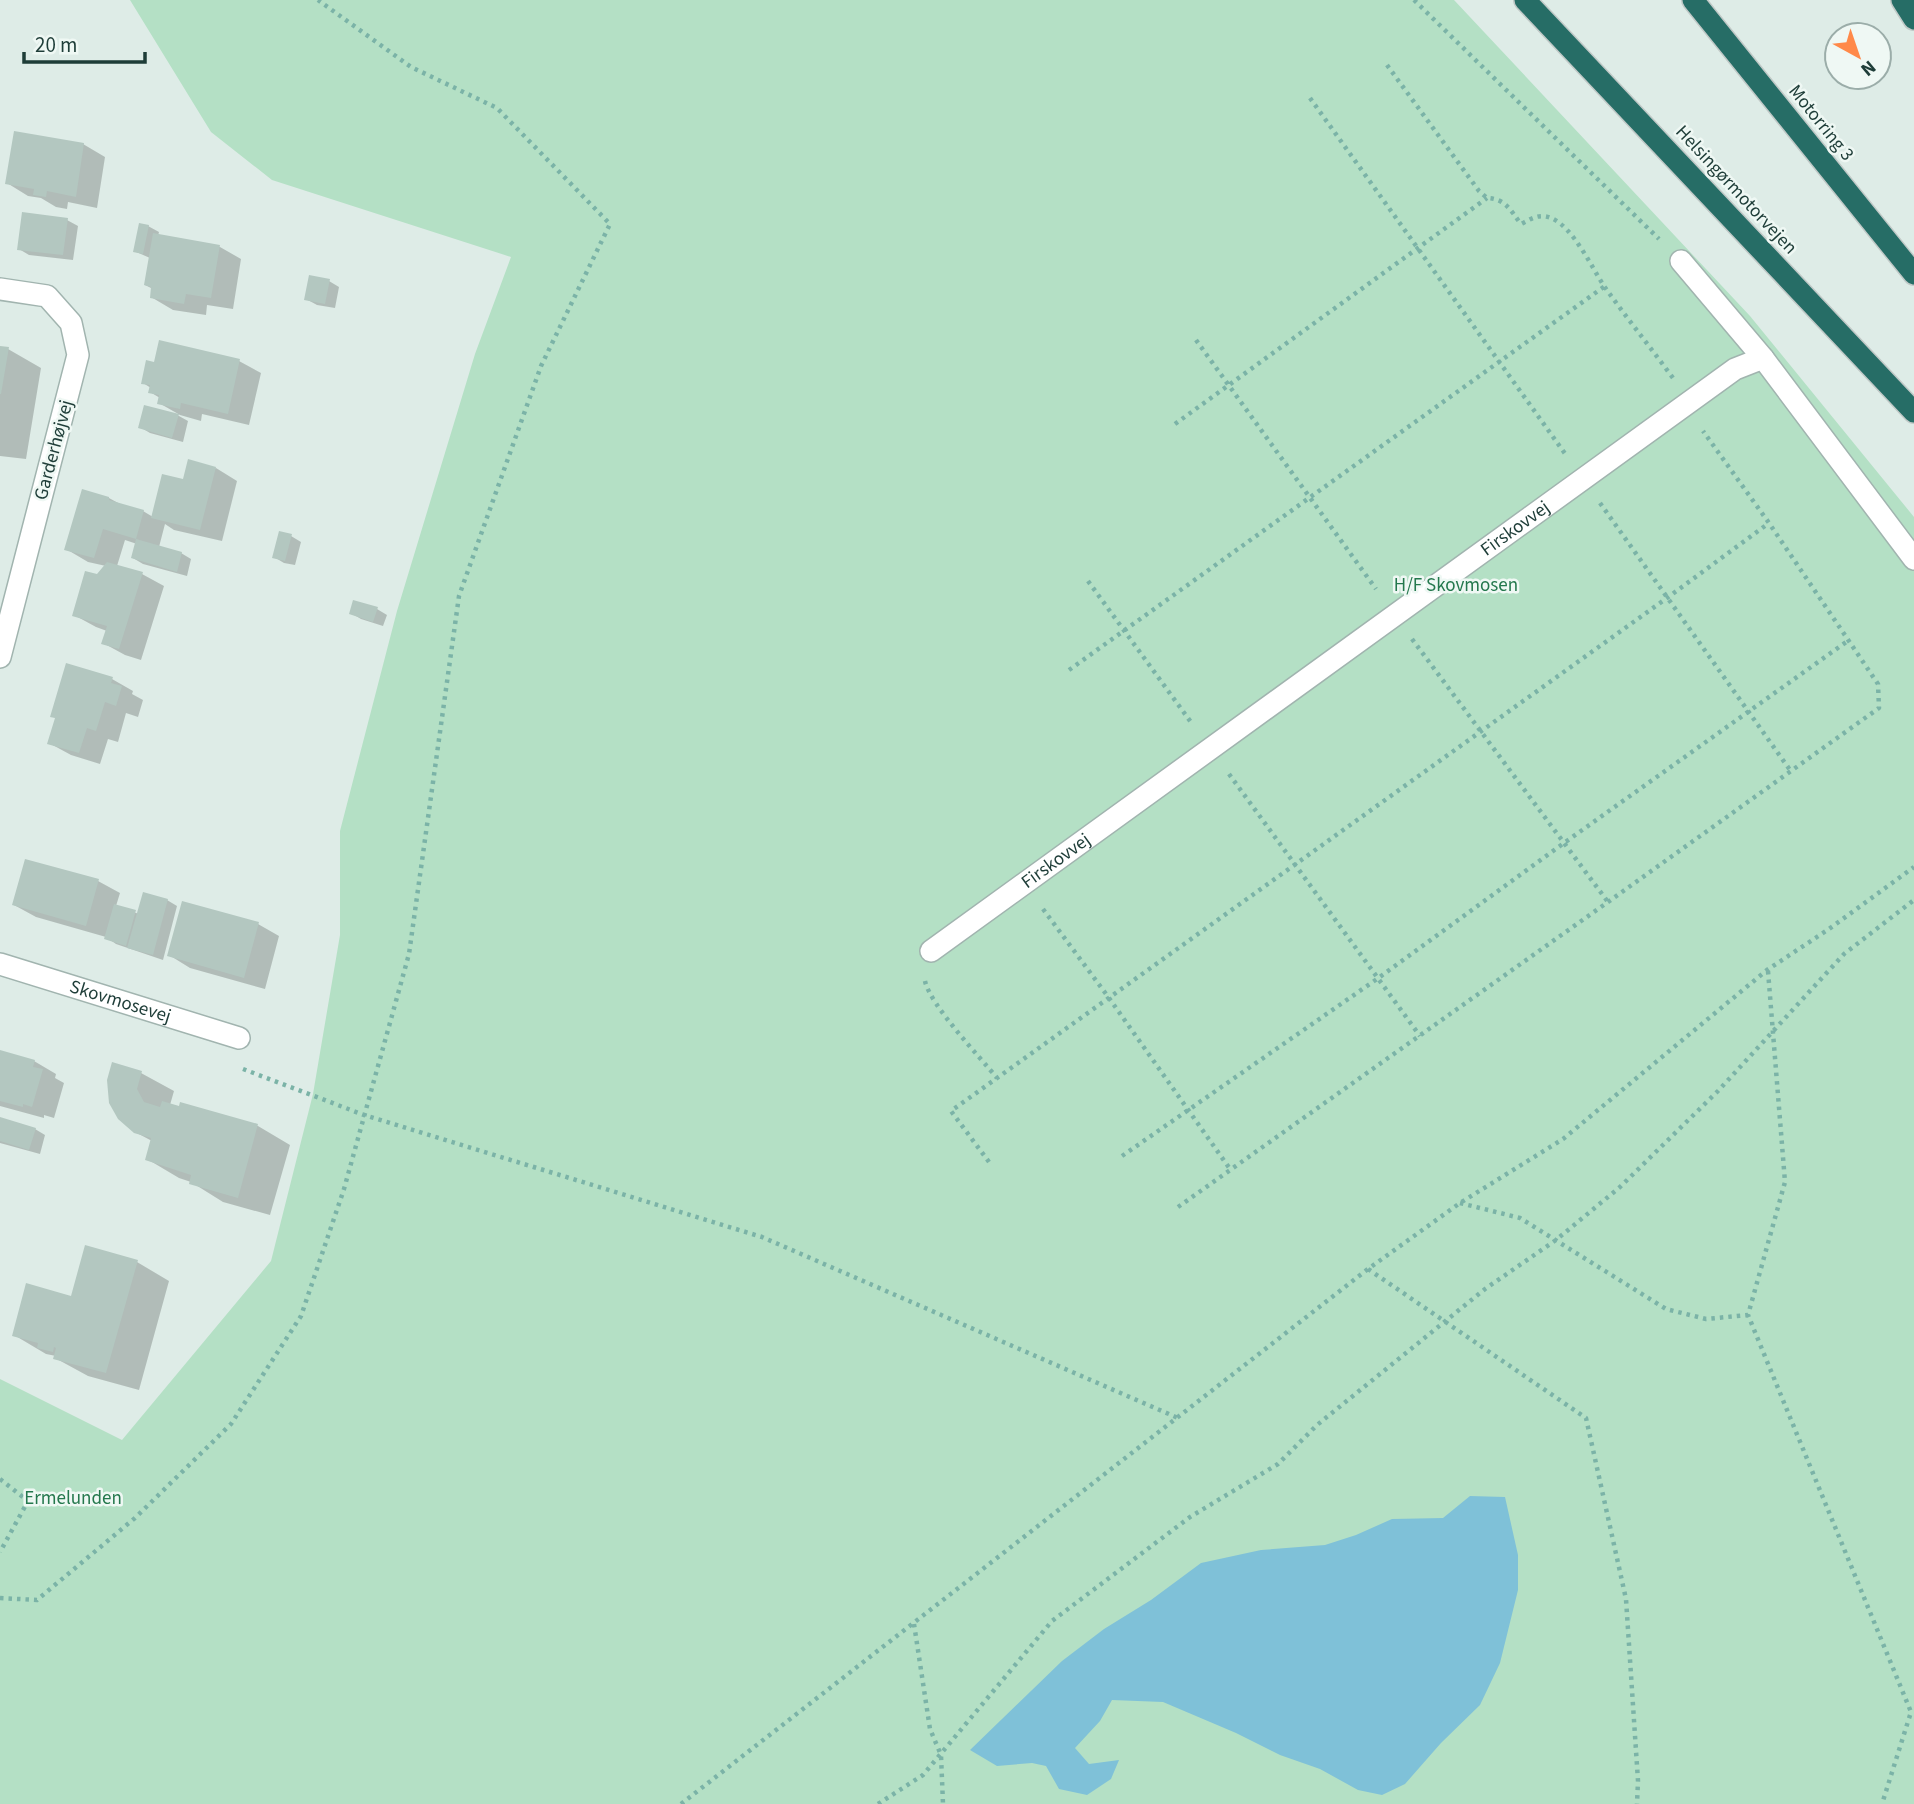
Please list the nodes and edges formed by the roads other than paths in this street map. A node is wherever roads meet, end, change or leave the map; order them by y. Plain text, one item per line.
1 (1525, 0) edge
2 (1693, 0) edge
3 (1902, 0) edge
4 (1914, 19) edge
5 (1681, 261) road end
6 (1914, 274) edge
7 (0, 289) edge
8 (1763, 358) junction
9 (1914, 412) edge
10 (1914, 559) edge
11 (0, 657) edge
12 (930, 951) road end
13 (0, 964) edge
14 (239, 1038) road end

1 - 9 highway, Helsingørmotorvejen
2 - 6 highway, Motorring 3
3 - 4 highway
5 - 8 street
7 - 11 street, Garderhøjvej
8 - 10 street
8 - 12 street, Firskovvej
13 - 14 street, Skovmosevej

